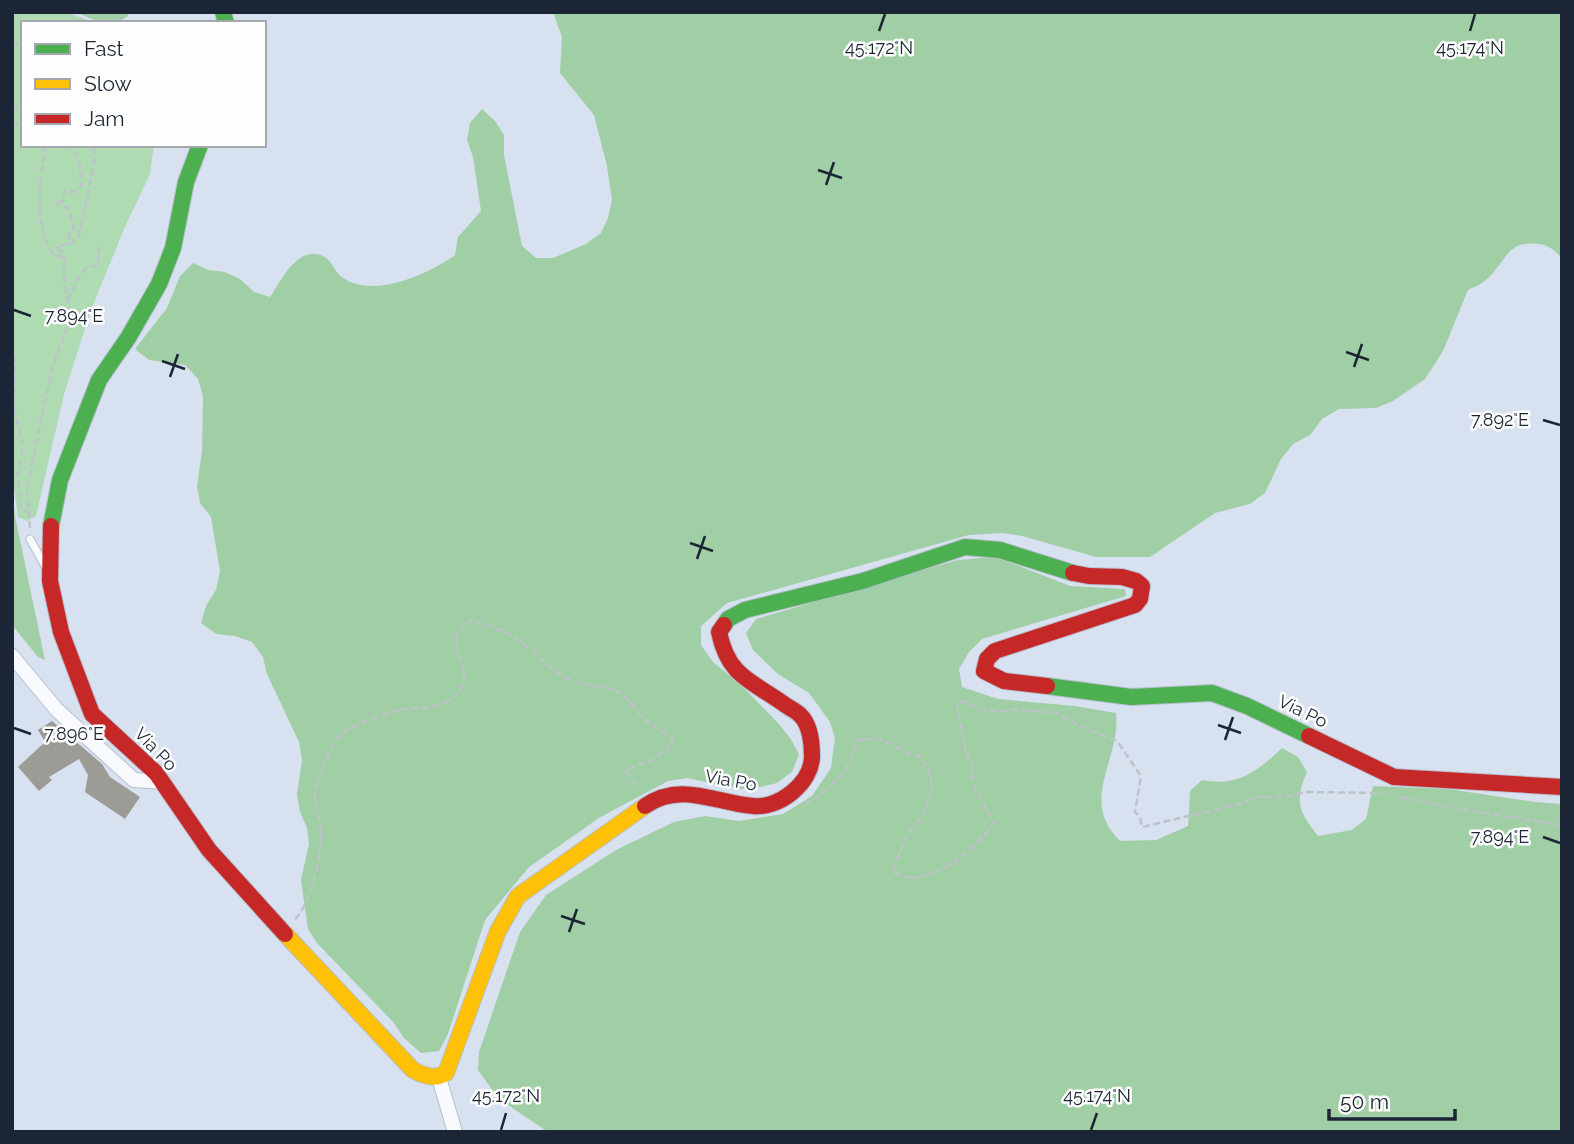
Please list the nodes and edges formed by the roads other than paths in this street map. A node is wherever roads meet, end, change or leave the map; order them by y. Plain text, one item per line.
1 (199, 147) edge
2 (30, 539) road end
3 (50, 576) junction
4 (12, 656) edge
5 (163, 782) junction
6 (1562, 786) edge
7 (439, 1078) junction
8 (455, 1132) edge

1 - 3 street, Via Po
2 - 3 lane
3 - 5 street, Via Po
4 - 5 street
5 - 7 street, Via Po
6 - 7 street, Via Po
7 - 8 street

